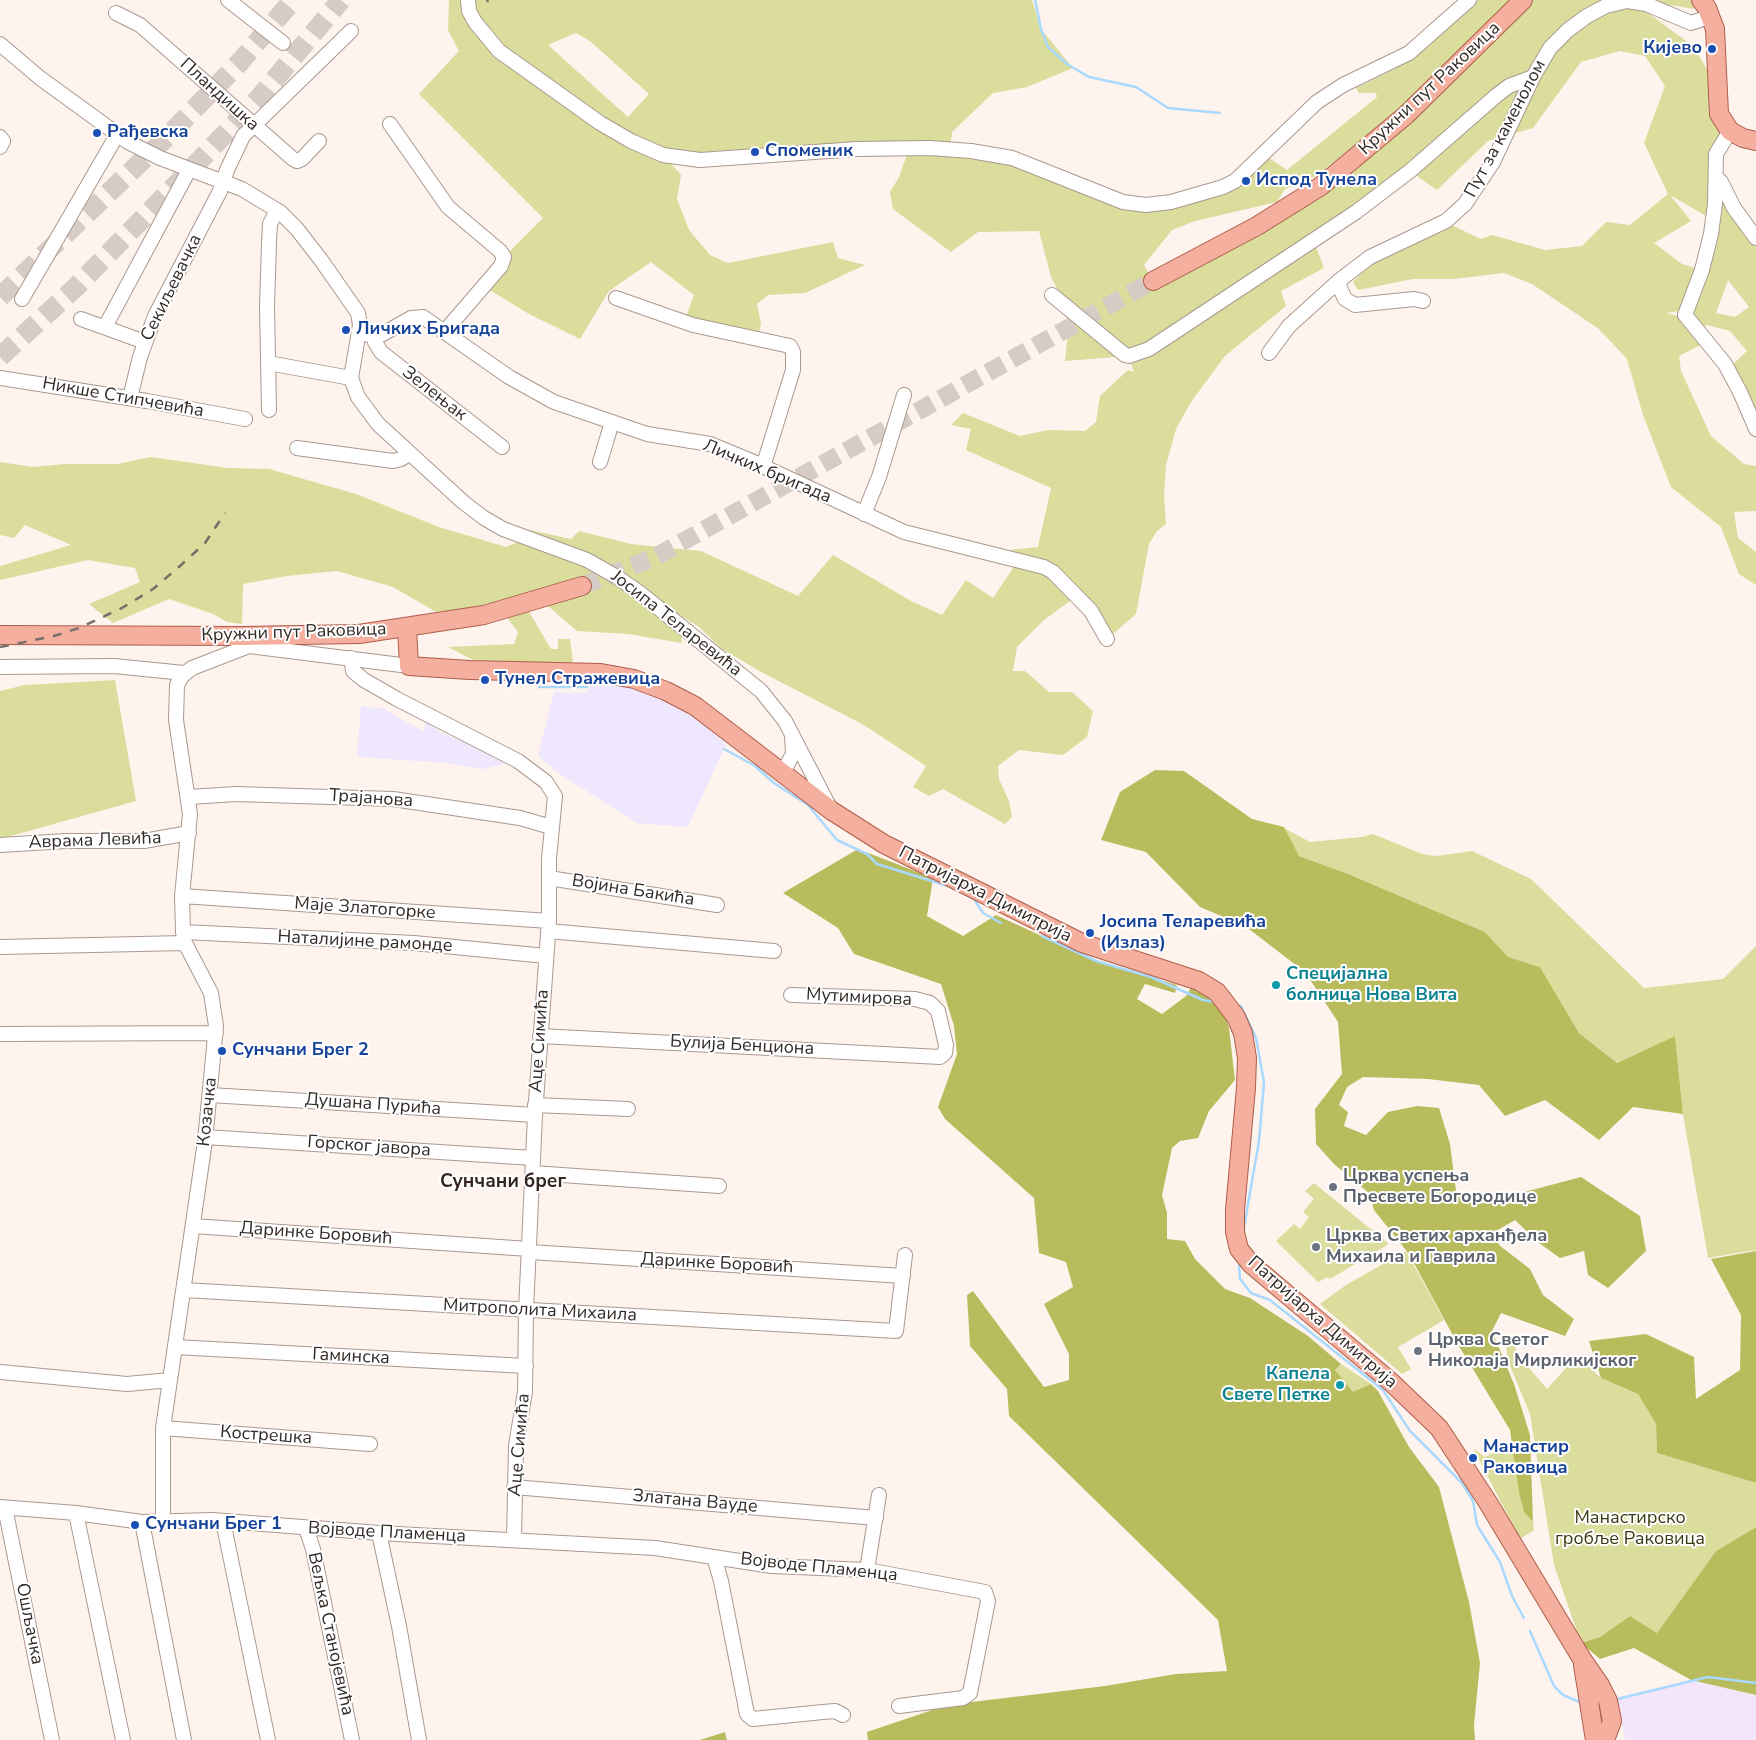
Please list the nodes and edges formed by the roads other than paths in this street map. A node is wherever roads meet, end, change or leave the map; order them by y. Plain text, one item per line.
1 (228, 0) edge
2 (468, 0) edge
3 (1469, 0) edge
4 (1524, 0) edge
5 (1701, 0) edge
6 (116, 13) dead end
7 (1711, 16) junction
8 (351, 31) dead end
9 (283, 43) dead end
10 (0, 44) edge
11 (1533, 77) junction
12 (390, 124) dead end
13 (252, 126) junction
14 (1730, 131) junction
15 (117, 135) junction
16 (0, 137) edge
17 (319, 141) dead end
18 (1756, 141) edge
19 (0, 147) edge
20 (189, 170) junction
21 (1716, 176) junction
22 (224, 182) junction
23 (277, 210) junction
24 (1756, 238) edge
25 (1341, 279) junction
26 (1153, 281) tunnel mouth
27 (1052, 295) dead end
28 (616, 298) dead end
29 (22, 299) dead end
30 (1423, 301) dead end
31 (81, 319) dead end
32 (106, 328) junction
33 (445, 331) junction
34 (359, 332) junction
35 (374, 336) junction
36 (145, 342) junction
37 (1269, 353) dead end
38 (268, 363) junction
39 (0, 378) edge
40 (351, 378) junction
41 (904, 395) dead end
42 (130, 398) junction
43 (269, 410) dead end
44 (246, 419) dead end
45 (612, 422) junction
46 (1756, 429) edge
47 (502, 446) dead end
48 (297, 448) dead end
49 (410, 454) junction
50 (600, 462) dead end
51 (763, 467) junction
52 (864, 514) junction
53 (582, 586) tunnel mouth
54 (406, 628) junction
55 (0, 635) edge
56 (1107, 639) dead end
57 (351, 658) junction
58 (410, 666) junction
59 (0, 667) edge
60 (184, 673) junction
61 (792, 732) junction
62 (804, 755) junction
63 (785, 774) junction
64 (189, 797) junction
65 (832, 811) junction
66 (551, 827) junction
67 (189, 833) junction
68 (0, 845) edge
69 (549, 878) junction
70 (182, 896) junction
71 (717, 905) dead end
72 (548, 926) junction
73 (184, 938) junction
74 (0, 947) edge
75 (774, 951) dead end
76 (546, 956) junction
77 (791, 995) dead end
78 (216, 1033) junction
79 (0, 1034) edge
80 (540, 1036) junction
81 (943, 1055) joint
82 (210, 1095) junction
83 (628, 1109) dead end
84 (535, 1110) junction
85 (205, 1137) junction
86 (533, 1158) junction
87 (533, 1173) junction
88 (719, 1186) dead end
89 (193, 1226) junction
90 (529, 1250) junction
91 (905, 1255) dead end
92 (903, 1276) junction
93 (184, 1290) junction
94 (526, 1310) junction
95 (175, 1348) junction
96 (526, 1366) junction
97 (0, 1372) edge
98 (170, 1380) junction
99 (163, 1428) junction
100 (370, 1444) dead end
101 (514, 1487) junction
102 (879, 1495) dead end
103 (3, 1507) edge
104 (76, 1513) junction
105 (876, 1518) junction
106 (223, 1521) junction
107 (142, 1522) junction
108 (163, 1522) junction
109 (306, 1528) junction
110 (379, 1533) junction
111 (514, 1539) junction
112 (714, 1557) junction
113 (866, 1570) junction
114 (1582, 1659) junction
115 (899, 1706) dead end
116 (844, 1714) dead end
117 (52, 1740) edge
118 (123, 1740) edge
119 (184, 1740) edge
120 (268, 1740) edge
121 (352, 1740) edge
122 (419, 1740) edge
123 (1594, 1740) edge
124 (1605, 1740) edge

1 - 9 street
2 - 3 street
4 - 26 main road, Кружни пут Раковица
5 - 7 main road
6 - 13 street, Пландишка
7 - 11 street, Пут за каменолом
7 - 14 main road
8 - 13 street, Секиљевачка
10 - 15 street
11 - 25 street, Пут за каменолом
11 - 27 street
12 - 33 street
13 - 17 street, Пландишка
13 - 22 street, Секиљевачка
14 - 18 main road
14 - 21 street
15 - 20 street
15 - 29 street
16 - 19 street
20 - 22 street
20 - 32 street
21 - 24 street
21 - 46 street
22 - 23 street
22 - 36 street, Секиљевачка
23 - 34 street
23 - 38 street
25 - 30 street
25 - 37 street, Пут за каменолом
28 - 51 street
31 - 32 street
32 - 36 street
33 - 35 street, Личких бригада
33 - 45 street, Личких бригада
34 - 35 street
34 - 40 street
35 - 47 street, Зелењак
36 - 42 street, Секиљевачка
38 - 40 street
38 - 43 street
39 - 42 street, Никше Стипчевића
40 - 49 street, Јосипа Теларевића
41 - 52 street
42 - 44 street, Никше Стипчевића
45 - 50 street
45 - 51 street, Личких бригада
48 - 49 street
49 - 61 street, Јосипа Теларевића
51 - 52 street, Личких бригада
52 - 56 street, Личких бригада
53 - 54 main road, Кружни пут Раковица
54 - 55 main road, Кружни пут Раковица
54 - 58 main road
57 - 58 street, Патријарха Димитрија
57 - 60 street
57 - 66 street, Аце Симића
58 - 63 main road, Патријарха Димитрија
59 - 60 street
60 - 64 street, Козачка
61 - 62 street, Јосипа Теларевића
61 - 63 street
62 - 63 street
62 - 65 street, Јосипа Теларевића
63 - 65 main road, Патријарха Димитрија
64 - 66 street, Трајанова
64 - 67 street, Козачка
65 - 114 main road, Патријарха Димитрија
66 - 69 street, Аце Симића
67 - 68 street, Аврама Левића
67 - 70 street, Козачка
69 - 71 street, Војина Бакића
69 - 72 street, Аце Симића
70 - 72 street, Маје Златогорке
70 - 73 street, Козачка
72 - 75 street, Маје Златогорке
72 - 76 street, Аце Симића
73 - 74 street, Наталијине рамонде
73 - 76 street, Наталијине рамонде
73 - 78 street, Козачка
76 - 80 street, Аце Симића
77 - 81 street, Мутимирова
78 - 79 street
78 - 82 street, Козачка
80 - 81 street, Булија Бенциона
80 - 84 street, Аце Симића
82 - 84 street, Душана Пурића
82 - 85 street, Козачка
83 - 84 street, Душана Пурића
84 - 86 street, Аце Симића
85 - 86 street, Горског јавора
85 - 89 street, Козачка
86 - 87 street, Аце Симића
87 - 88 street
87 - 90 street, Аце Симића
89 - 90 street, Даринке Боровић
89 - 93 street, Козачка
90 - 92 street, Даринке Боровић
90 - 94 street, Аце Симића
91 - 92 street
92 - 94 street, Митрополита Михаила
93 - 94 street, Митрополита Михаила
93 - 95 street, Козачка
94 - 96 street, Аце Симића
95 - 96 street, Гаминска
95 - 98 street, Козачка
96 - 101 street, Аце Симића
97 - 98 street
98 - 99 street, Козачка
99 - 100 street, Кострешка
99 - 108 street, Козачка
101 - 105 street, Златана Вауде
101 - 111 street, Аце Симића
102 - 105 street
103 - 104 street, Војводе Пламенца
103 - 117 street, Ошљачка
104 - 107 street, Војводе Пламенца
104 - 118 street
105 - 113 street
106 - 108 street, Војводе Пламенца
106 - 109 street, Војводе Пламенца
106 - 120 street
107 - 108 street, Војводе Пламенца
107 - 119 street
109 - 110 street, Војводе Пламенца
109 - 121 street, Вељка Станојевића
110 - 111 street, Војводе Пламенца
110 - 122 street
111 - 112 street, Војводе Пламенца
112 - 113 street, Војводе Пламенца
112 - 116 street, Војводе Пламенца
113 - 115 street, Војводе Пламенца
114 - 123 main road, Патријарха Димитрија
114 - 124 main road, Патријарха Димитрија

